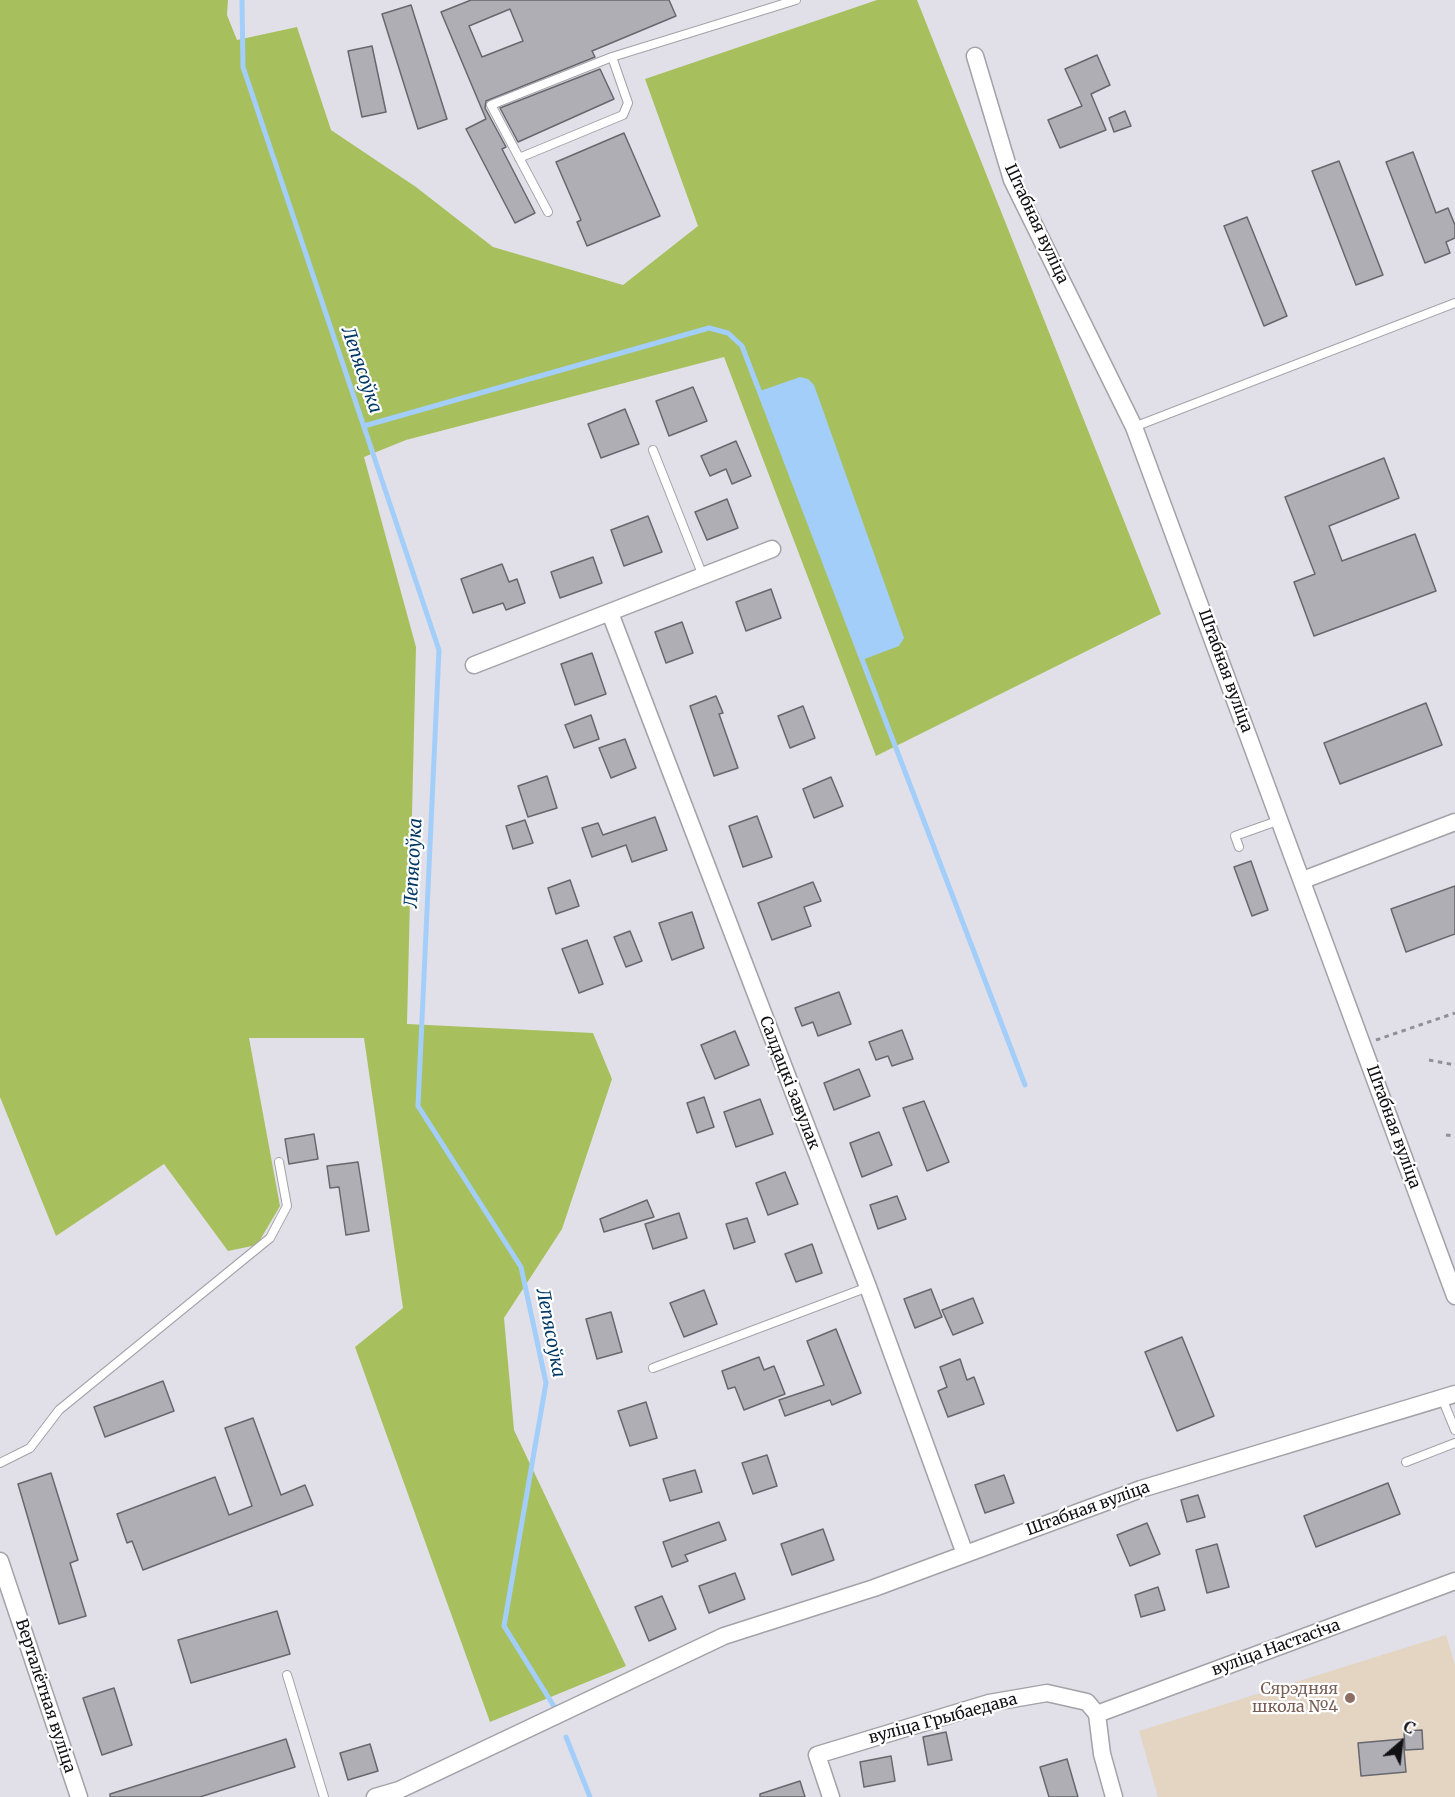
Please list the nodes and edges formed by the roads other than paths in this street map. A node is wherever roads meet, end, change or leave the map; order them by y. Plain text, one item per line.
1 (796, 0) edge
2 (975, 56) dead end
3 (612, 57) junction
4 (519, 158) junction
5 (548, 212) dead end
6 (1455, 303) edge
7 (1134, 427) junction
8 (653, 450) dead end
9 (772, 549) dead end
10 (703, 576) junction
11 (610, 613) junction
12 (474, 666) dead end
13 (1280, 820) junction
14 (1455, 822) edge
15 (1239, 847) dead end
16 (1303, 880) junction
17 (279, 1162) dead end
18 (868, 1287) junction
19 (1455, 1296) edge
20 (653, 1368) dead end
21 (1449, 1396) edge
22 (1455, 1430) edge
23 (1455, 1443) edge
24 (1406, 1462) dead end
25 (0, 1463) edge
26 (964, 1554) junction
27 (0, 1562) edge
28 (1455, 1581) edge
29 (6, 1598) edge
30 (287, 1675) dead end
31 (1097, 1714) junction
32 (400, 1794) edge
33 (79, 1797) edge
34 (324, 1797) edge
35 (375, 1797) edge
36 (831, 1797) edge
37 (1114, 1797) edge

1 - 3 lane
2 - 7 street, Штабная вуліца
3 - 4 lane
3 - 4 lane
4 - 5 lane
6 - 7 lane
7 - 13 street, Штабная вуліца
8 - 10 lane
9 - 10 street
10 - 11 street
11 - 12 street
11 - 18 street, Салдацкі завулак
13 - 15 lane
13 - 16 street, Штабная вуліца
14 - 16 street
16 - 19 street, Штабная вуліца
17 - 25 lane
18 - 20 lane
18 - 26 street, Салдацкі завулак
21 - 22 lane
21 - 26 street, Штабная вуліца
23 - 24 lane
26 - 32 street, Штабная вуліца
27 - 29 street, Верталётная вуліца
28 - 31 street, вуліца Настасіча
29 - 33 street, Верталётная вуліца
30 - 34 lane
31 - 36 street, вуліца Грыбаедава
31 - 37 street
32 - 35 street, Штабная вуліца

